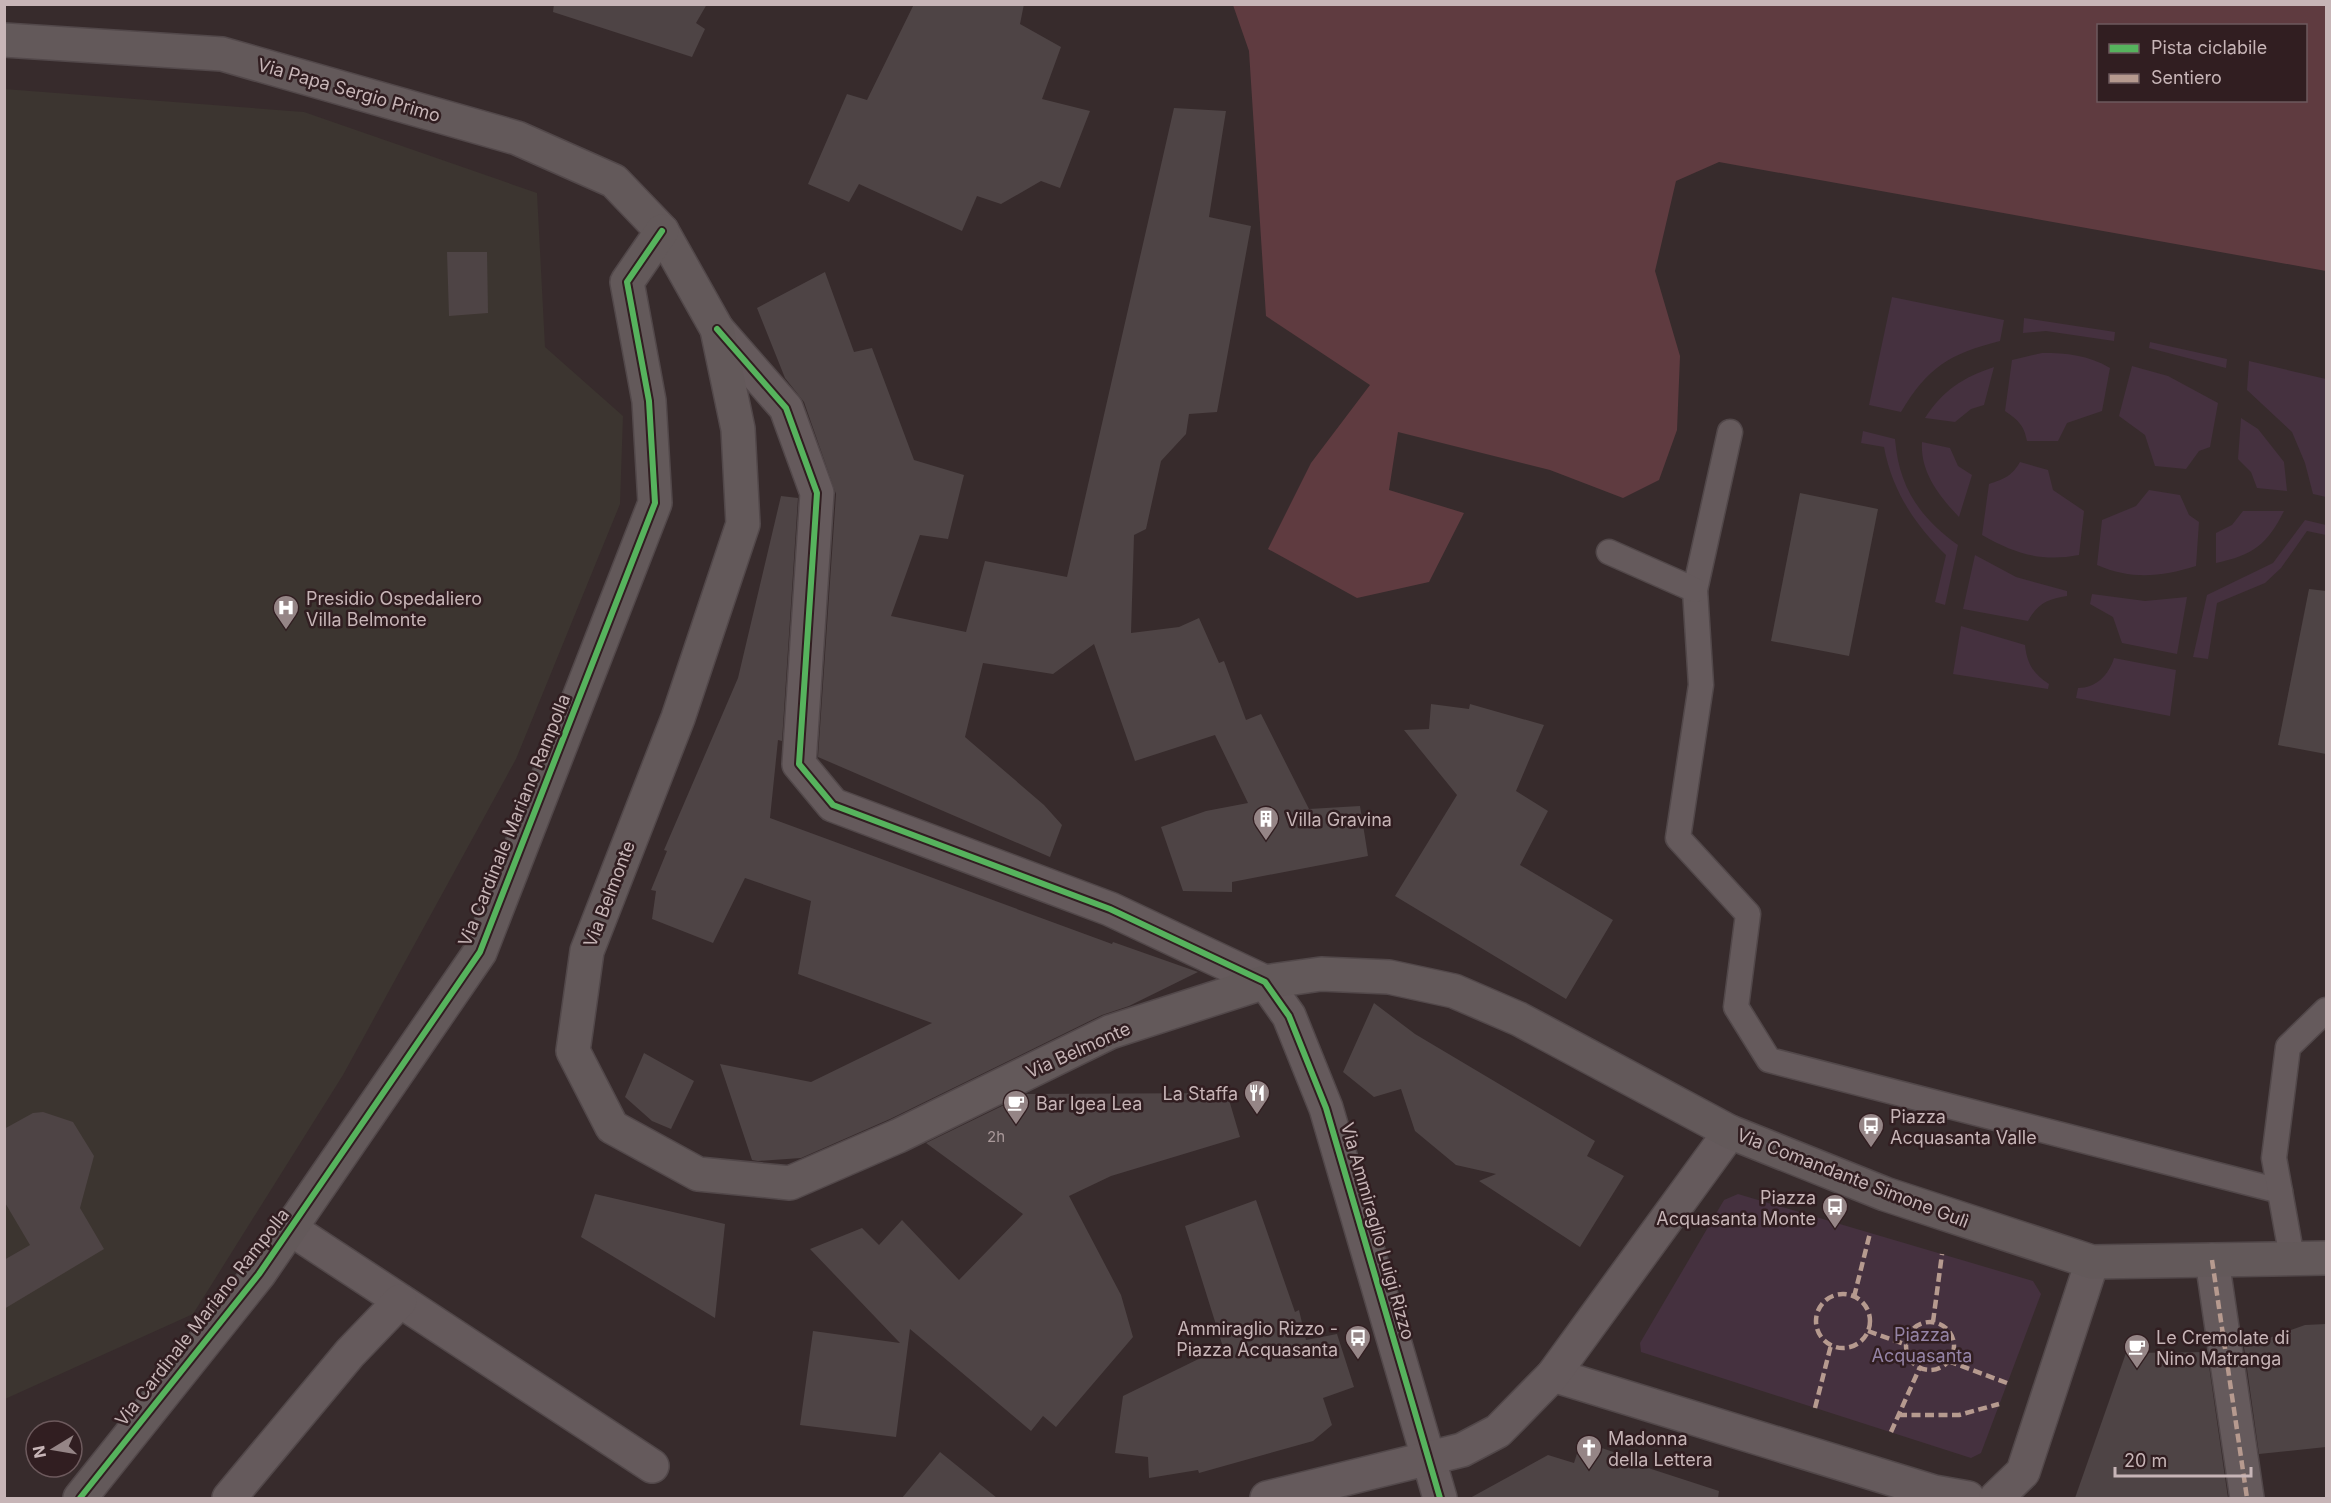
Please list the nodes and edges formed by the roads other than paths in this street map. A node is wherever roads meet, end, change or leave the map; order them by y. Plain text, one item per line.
1 (4, 40) edge
2 (662, 231) junction
3 (717, 329) junction
4 (1730, 432) dead end
5 (1609, 552) dead end
6 (1695, 590) junction
7 (1265, 982) junction
8 (2326, 1010) edge
9 (1730, 1132) junction
10 (2280, 1191) junction
11 (291, 1229) junction
12 (2292, 1258) junction
13 (2326, 1258) edge
14 (2212, 1260) junction
15 (2092, 1262) junction
16 (400, 1301) junction
17 (1553, 1375) junction
18 (1430, 1458) junction
19 (652, 1466) dead end
20 (80, 1498) edge
21 (229, 1498) edge
22 (1267, 1498) edge
23 (1440, 1498) edge
24 (1968, 1498) edge
25 (1996, 1498) edge
26 (2247, 1498) edge

1 - 2 main road, Via Papa Sergio Primo
2 - 3 main road, Via Belmonte
2 - 11 main road, Via Cardinale Mariano Rampolla
3 - 7 street
3 - 7 main road, Via Belmonte
4 - 6 lane
5 - 6 lane
6 - 10 lane
7 - 9 main road, Via Comandante Simone Gulì
7 - 18 street, Via Ammiraglio Luigi Rizzo
8 - 10 lane
9 - 15 main road, Via Comandante Simone Gulì
9 - 17 street
10 - 12 lane
11 - 16 street
11 - 20 main road, Via Cardinale Mariano Rampolla
12 - 13 main road, Via Comandante Simone Gulì
12 - 14 main road, Via Comandante Simone Gulì
14 - 15 main road, Via Comandante Simone Gulì
14 - 26 street
15 - 25 street
16 - 19 street
16 - 21 street
17 - 18 street
17 - 24 street
18 - 22 street
18 - 23 street, Via Ammiraglio Luigi Rizzo

